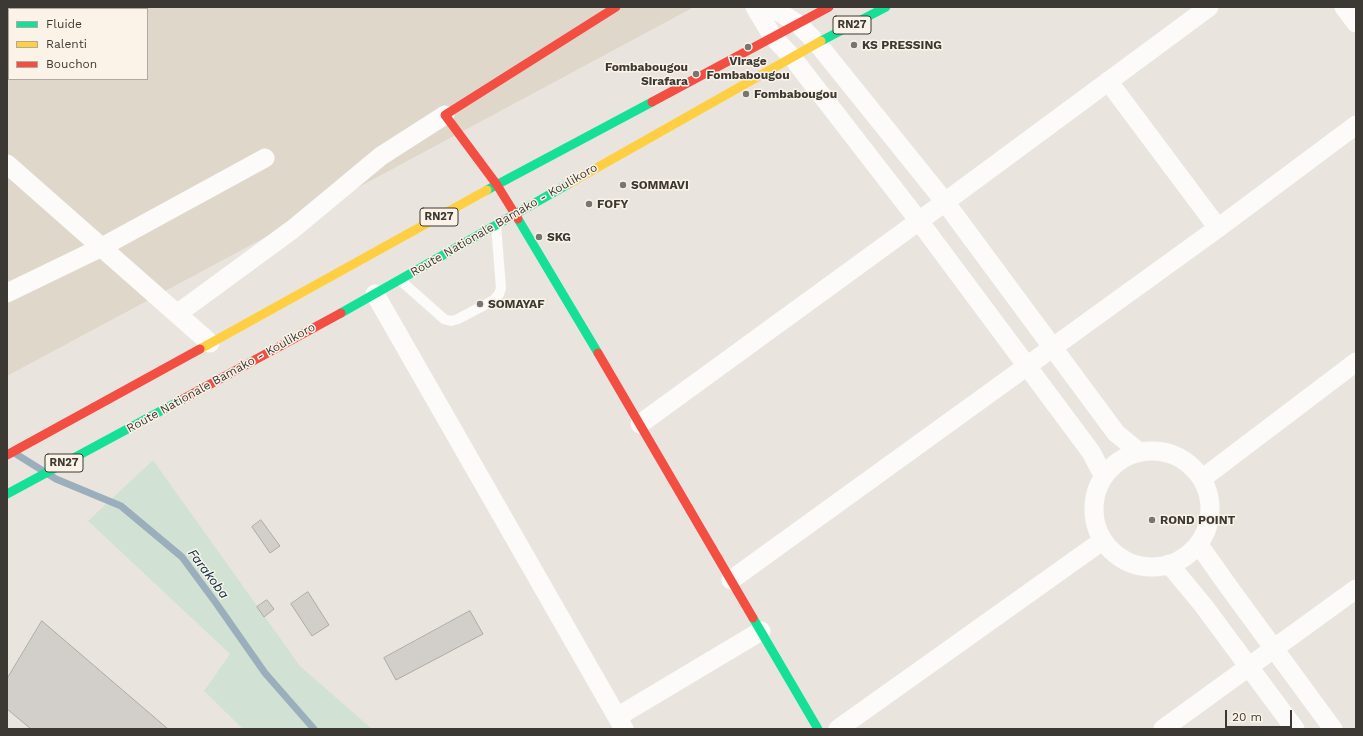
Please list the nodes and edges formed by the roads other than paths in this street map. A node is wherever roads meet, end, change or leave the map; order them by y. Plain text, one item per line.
1 (616, 7) edge
2 (755, 7) edge
3 (771, 7) edge
4 (829, 7) edge
5 (886, 7) edge
6 (1209, 7) edge
7 (1344, 7) edge
8 (1356, 23) edge
9 (798, 24) junction
10 (774, 37) junction
11 (817, 43) junction
12 (792, 58) junction
13 (1108, 81) junction
14 (445, 115) junction
15 (1356, 125) edge
16 (265, 158) dead end
17 (7, 164) edge
18 (497, 185) junction
19 (945, 202) junction
20 (515, 215) junction
21 (919, 221) junction
22 (496, 225) junction
23 (1218, 228) junction
24 (102, 247) junction
25 (400, 280) junction
26 (7, 293) edge
27 (375, 294) junction
28 (177, 314) junction
29 (210, 343) junction
30 (1053, 347) junction
31 (1356, 362) edge
32 (1027, 366) junction
33 (640, 424) junction
34 (1138, 451) junction
35 (7, 455) edge
36 (1103, 475) junction
37 (1203, 478) junction
38 (7, 494) edge
39 (1102, 541) junction
40 (1199, 545) junction
41 (1169, 564) junction
42 (731, 580) junction
43 (1356, 588) edge
44 (761, 631) junction
45 (1274, 649) junction
46 (1249, 667) junction
47 (620, 723) edge
48 (818, 729) edge
49 (838, 729) edge
50 (1163, 729) edge
51 (1295, 729) edge
52 (1333, 729) edge

1 - 14 main road
2 - 10 street
3 - 9 street
4 - 9 main road, RN27
5 - 11 main road, Route Nationale Bamako - Koulikoro / RN27
6 - 13 street
7 - 8 street
9 - 10 main road, RN27
9 - 11 street
10 - 12 street
10 - 18 main road, RN27
11 - 12 main road, Route Nationale Bamako - Koulikoro / RN27
11 - 19 street
12 - 20 main road, Route Nationale Bamako - Koulikoro / RN27
12 - 21 street
13 - 19 street
13 - 23 street
14 - 18 main road
14 - 28 street
15 - 23 street
16 - 24 street
17 - 24 street
18 - 20 main road
18 - 29 main road, RN27
19 - 21 street
19 - 30 street
20 - 22 main road, Route Nationale Bamako - Koulikoro / RN27
20 - 33 main road
21 - 32 street
21 - 33 street
22 - 25 main road, Route Nationale Bamako - Koulikoro / RN27
22 - 25 lane
23 - 30 street
24 - 26 street
24 - 28 street
25 - 27 main road, Route Nationale Bamako - Koulikoro / RN27
27 - 38 main road, Route Nationale Bamako - Koulikoro / RN27
27 - 47 street
28 - 29 street
29 - 35 main road, RN27
30 - 32 street
30 - 34 street
31 - 37 street
32 - 36 street
32 - 42 street
33 - 42 main road
34 - 36 street
34 - 37 street
36 - 39 street
37 - 40 street
39 - 41 street
39 - 49 street
40 - 41 street
40 - 45 street
41 - 46 street
42 - 44 main road
43 - 45 street
44 - 47 street
44 - 48 main road
45 - 46 street
45 - 52 street
46 - 50 street
46 - 51 street

